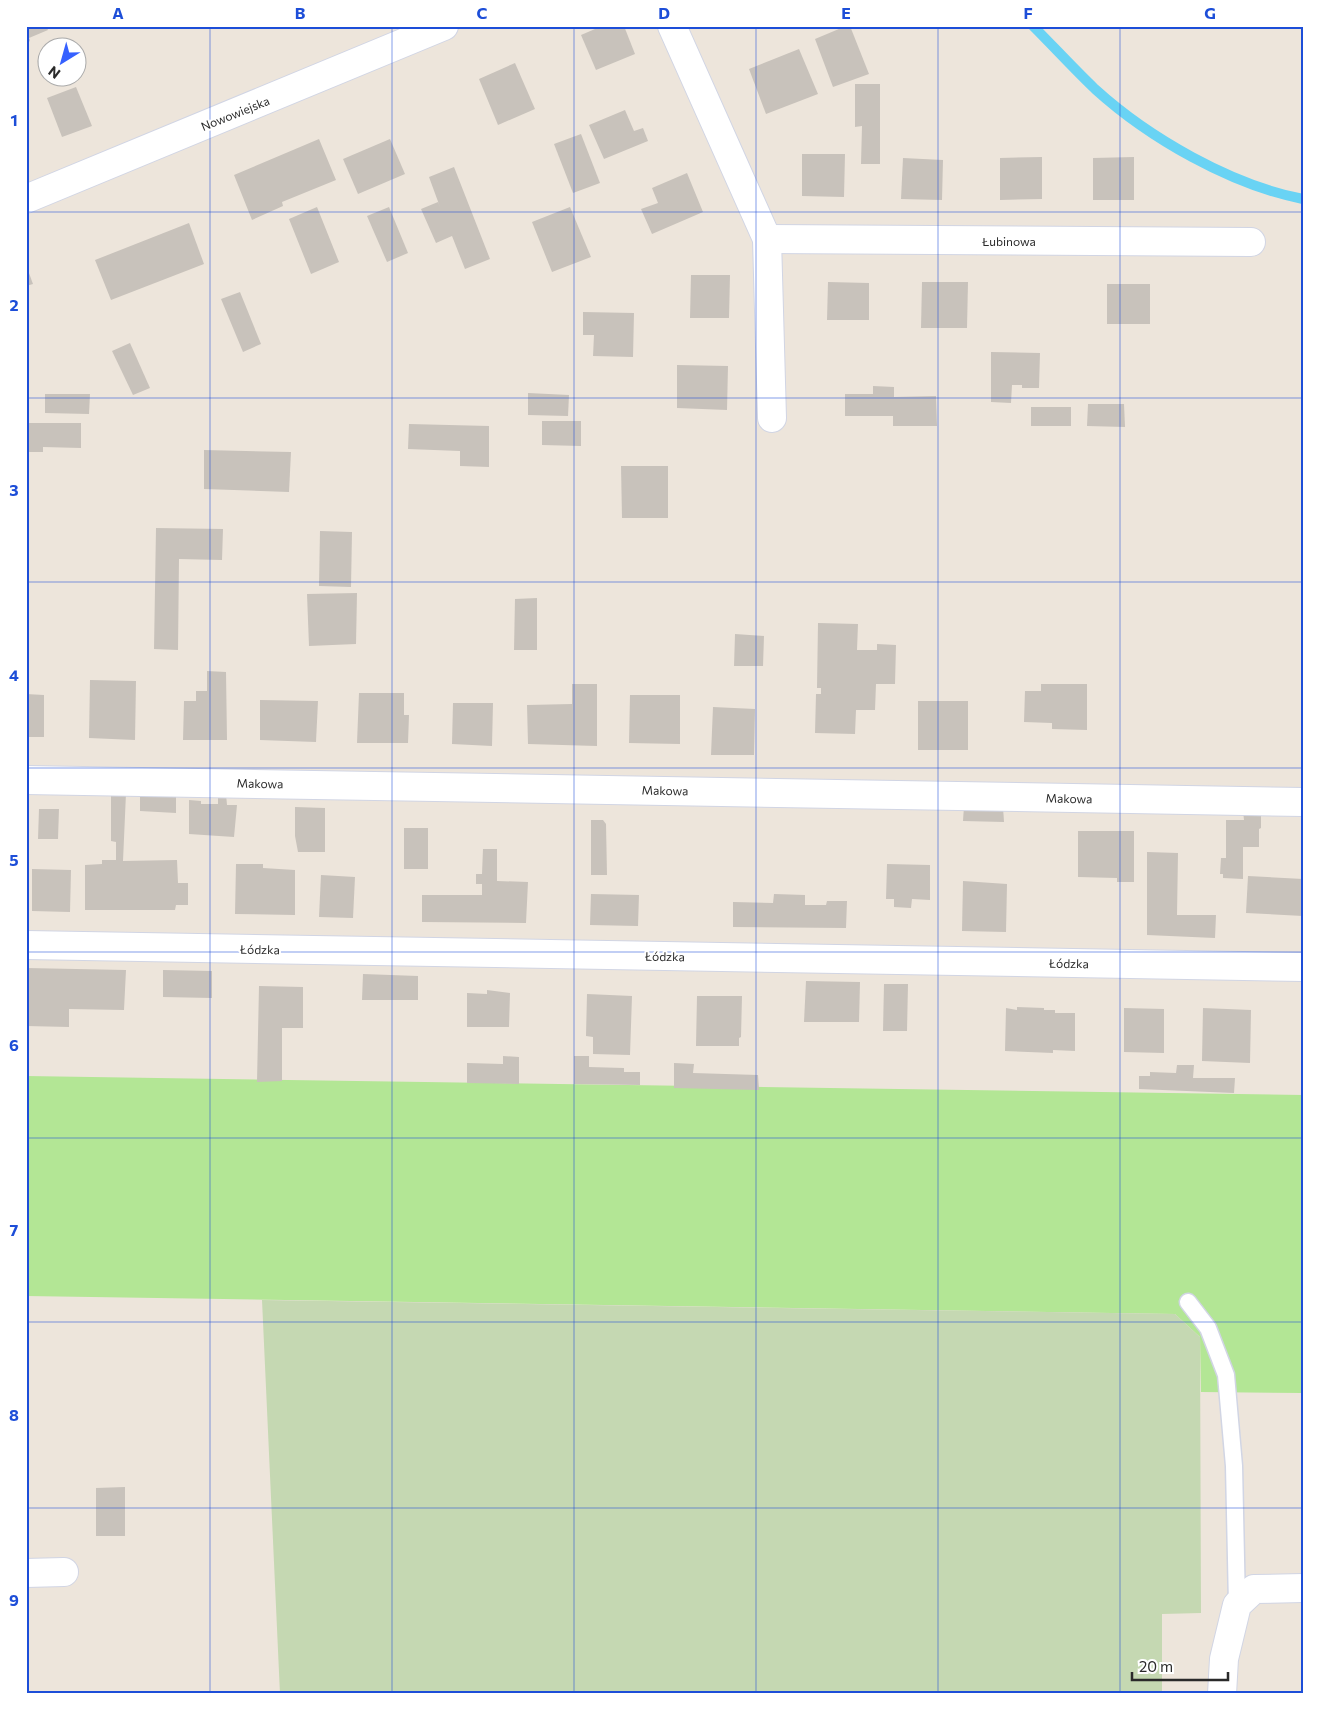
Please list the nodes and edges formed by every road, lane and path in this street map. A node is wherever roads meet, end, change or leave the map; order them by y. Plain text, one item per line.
1 (444, 26) edge
2 (672, 26) edge
3 (26, 199) edge
4 (767, 239) junction
5 (1251, 242) dead end
6 (772, 418) dead end
7 (26, 780) edge
8 (1303, 802) edge
9 (26, 945) edge
10 (1303, 967) edge
11 (1188, 1302) dead end
12 (64, 1572) dead end
13 (26, 1573) edge
14 (1303, 1588) edge
15 (1236, 1605) junction
16 (1222, 1694) edge

1 - 3 street, Nowowiejska
2 - 4 street
4 - 5 street, Łubinowa
4 - 6 street
7 - 8 street, Makowa
9 - 10 street, Łódzka
11 - 15 lane
12 - 13 street
14 - 15 street
15 - 16 street

